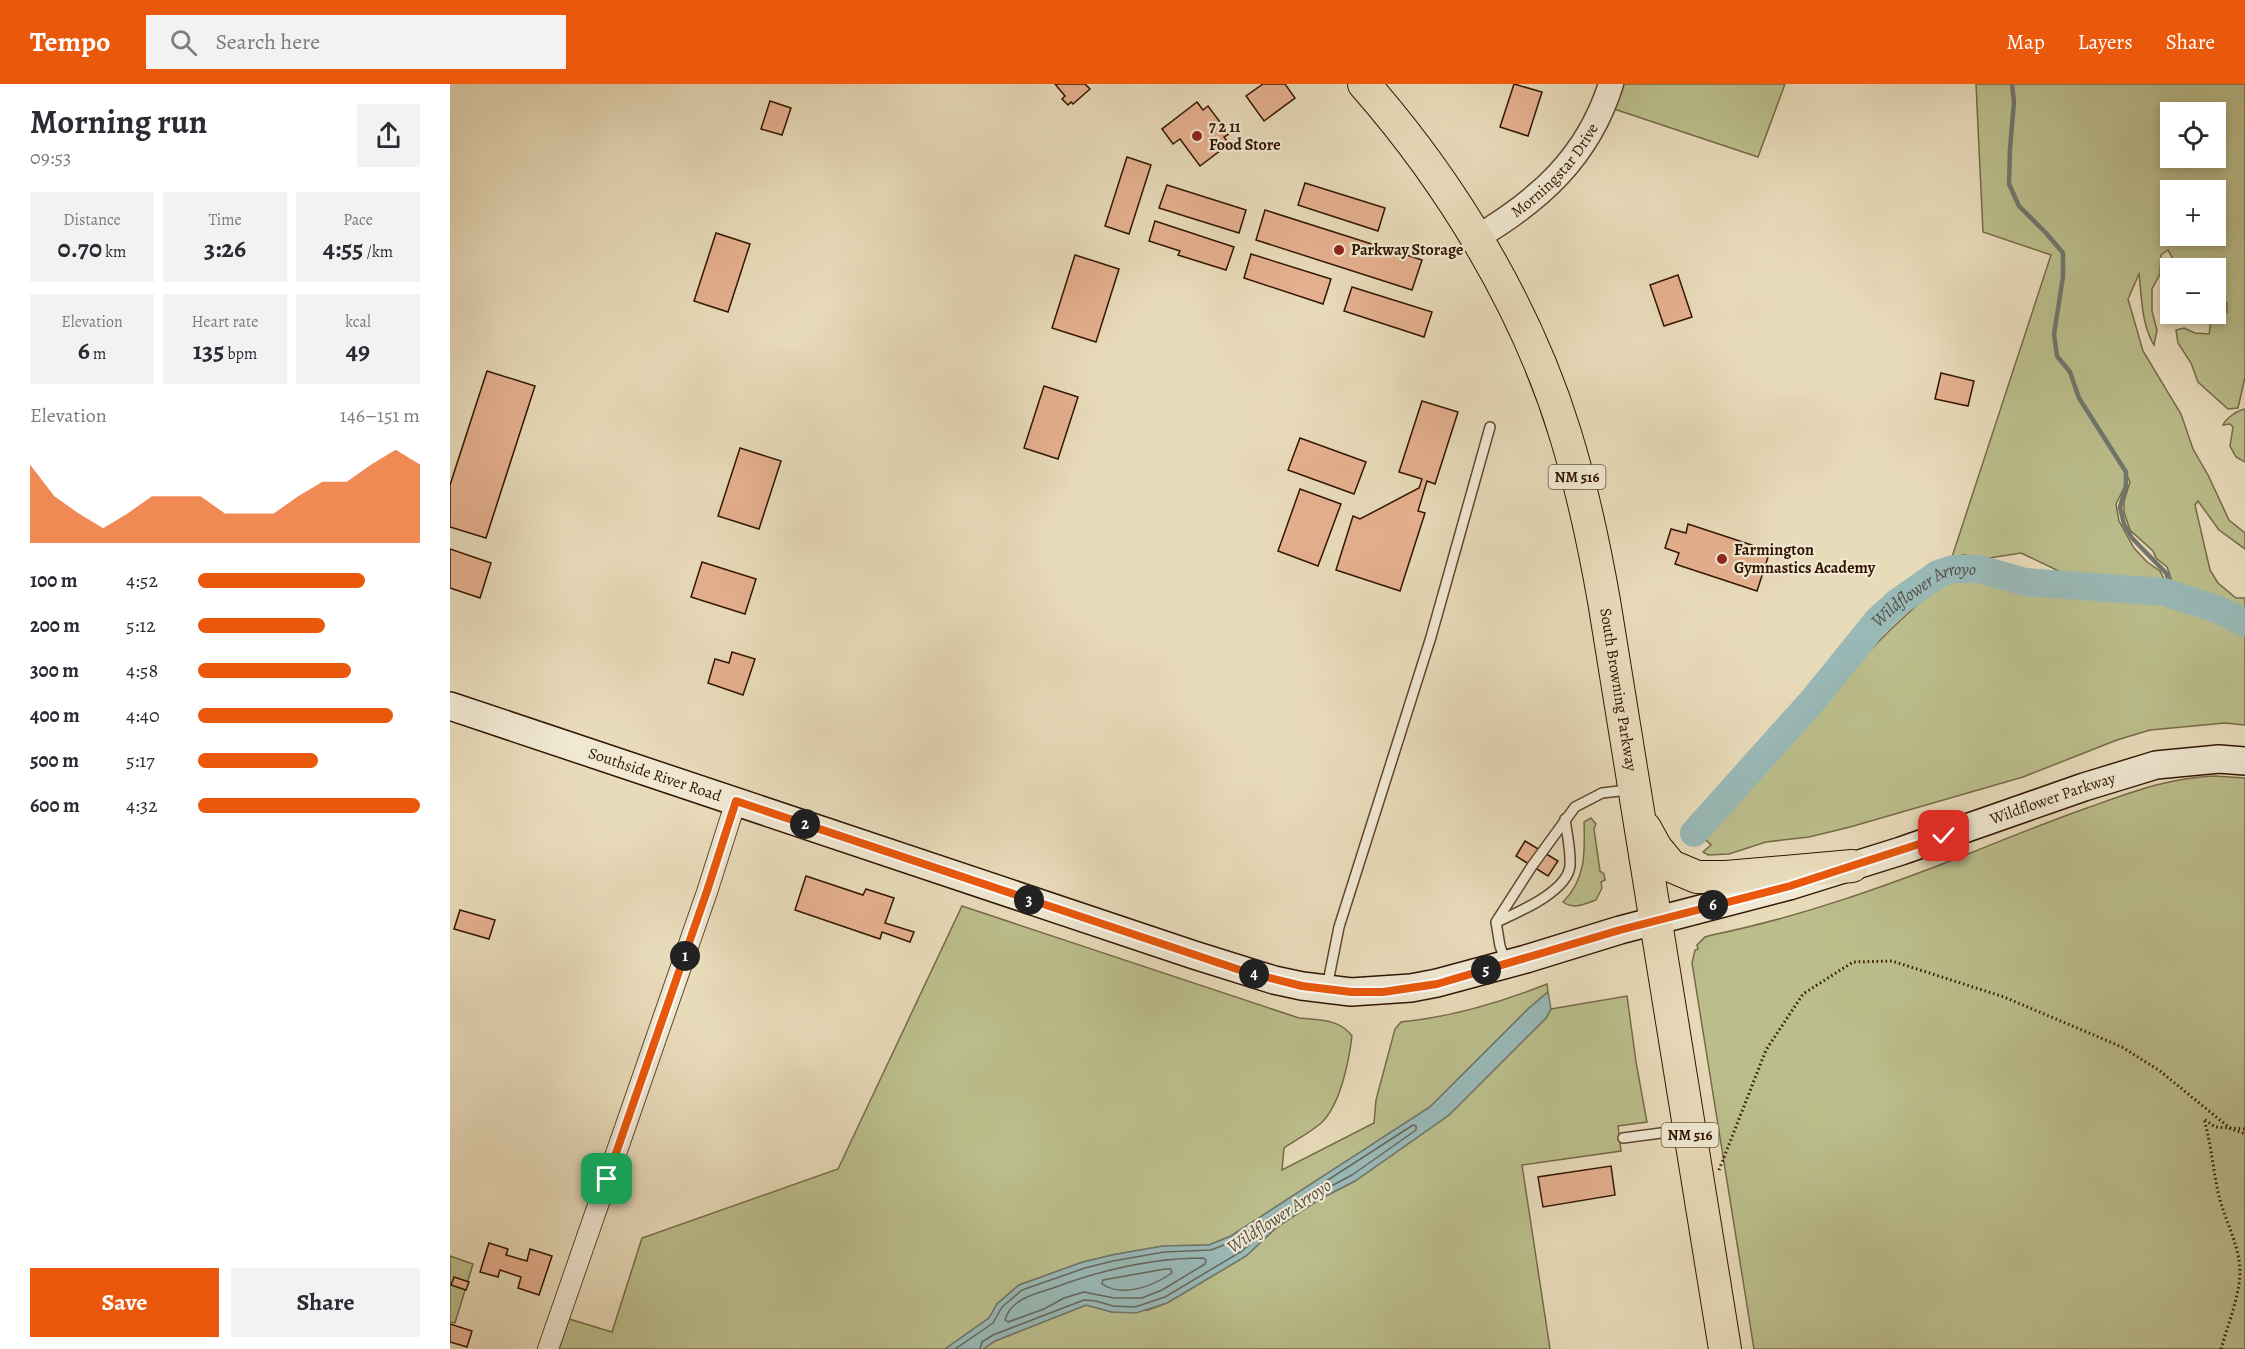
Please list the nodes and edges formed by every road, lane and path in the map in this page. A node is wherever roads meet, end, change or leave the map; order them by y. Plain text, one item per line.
1 (1364, 84) edge
2 (1611, 84) edge
3 (1476, 238) junction
4 (1490, 428) dead end
5 (450, 706) edge
6 (2245, 761) edge
7 (736, 801) junction
8 (1637, 801) junction
9 (1566, 819) junction
10 (1852, 866) junction
11 (1655, 921) junction
12 (1496, 922) junction
13 (1506, 964) junction
14 (1327, 989) junction
15 (2245, 1129) edge
16 (1689, 1130) junction
17 (2231, 1130) junction
18 (2245, 1134) edge
19 (1623, 1138) dead end
20 (1719, 1172) dead end
21 (548, 1349) edge
22 (1725, 1349) edge
23 (2221, 1349) edge

1 - 3 highway, South Browning Parkway / NM 516
2 - 3 street, Morningstar Drive
3 - 8 highway, South Browning Parkway / NM 516
4 - 14 lane
5 - 7 main road, Southside River Road
6 - 10 main road, Wildflower Parkway
7 - 14 main road, Southside River Road
7 - 21 street
8 - 9 lane
8 - 10 highway
8 - 11 highway, South Browning Parkway / NM 516
9 - 12 lane
9 - 12 lane
10 - 11 main road, Wildflower Parkway
11 - 13 main road, Southside River Road
11 - 16 highway, South Browning Parkway / NM 516
12 - 13 lane
13 - 14 main road, Southside River Road
15 - 17 path
16 - 19 lane
16 - 22 highway, South Browning Parkway / NM 516
17 - 18 path
17 - 20 path
17 - 23 path

